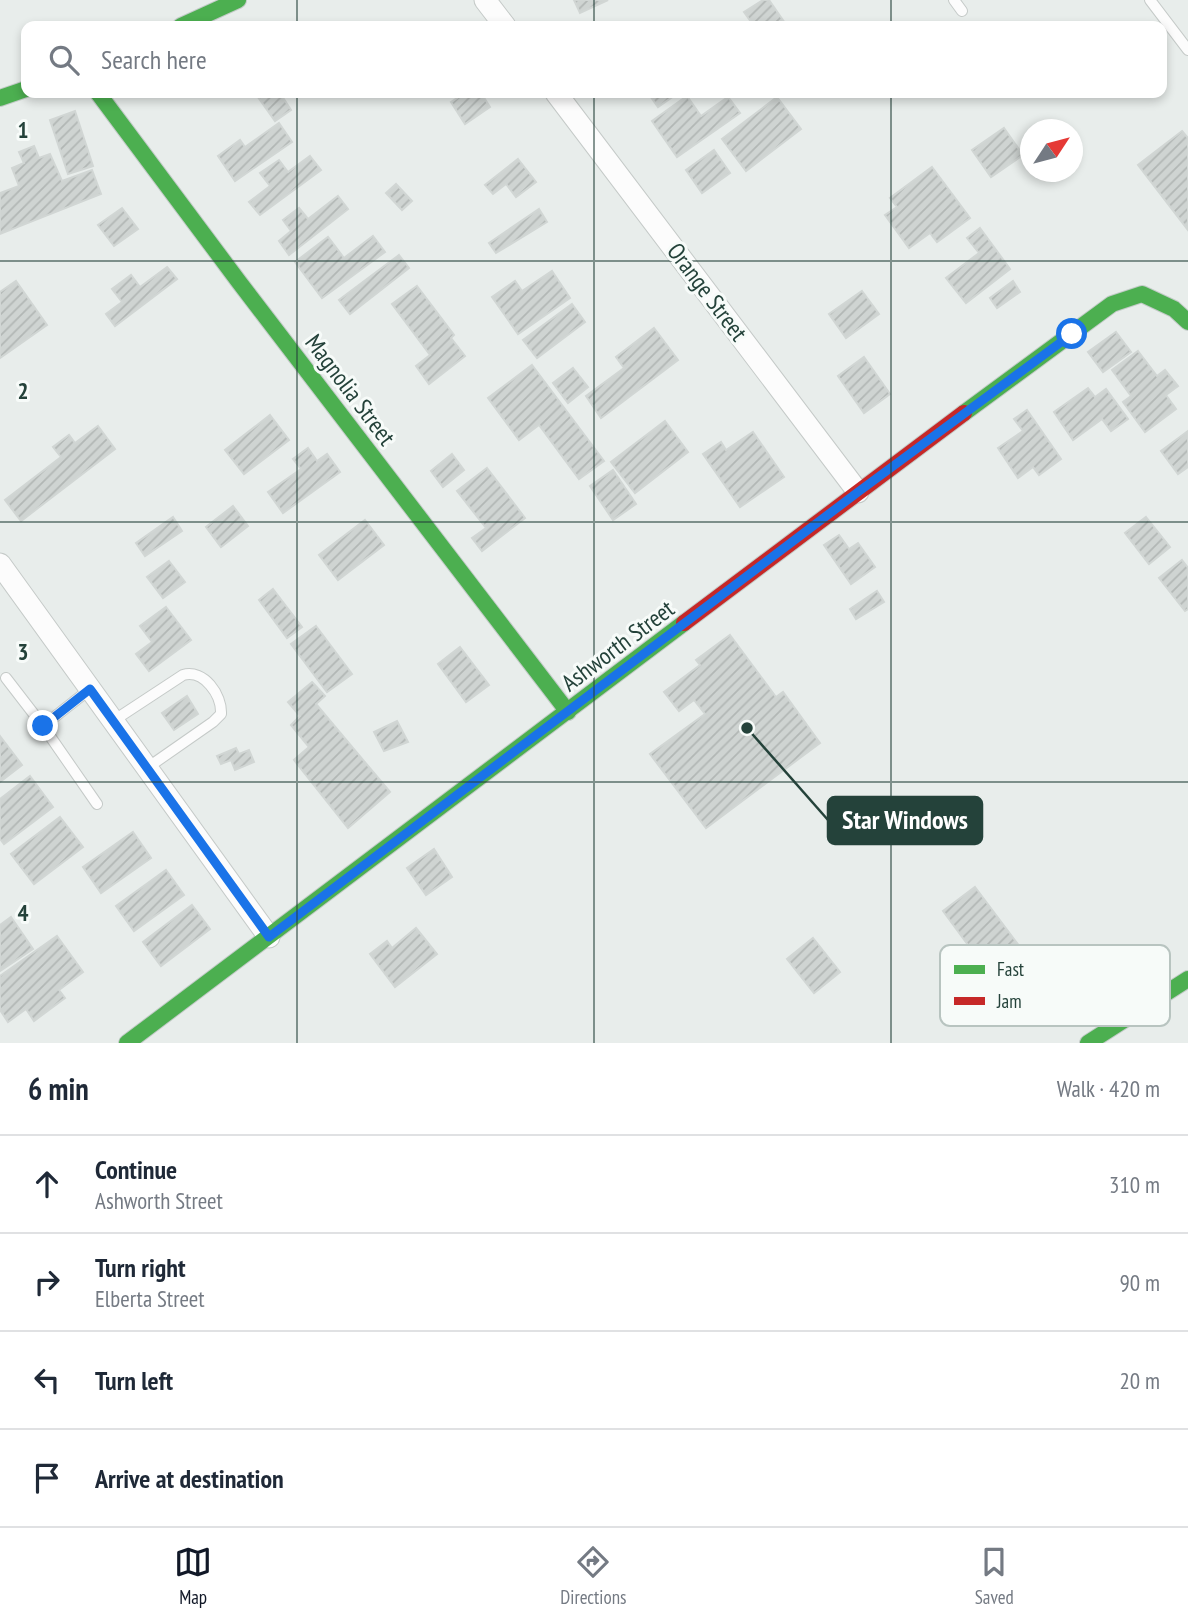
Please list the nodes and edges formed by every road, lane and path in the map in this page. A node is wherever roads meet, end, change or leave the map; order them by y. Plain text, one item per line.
1 (238, 0) edge
2 (485, 0) edge
3 (954, 0) edge
4 (1150, 0) edge
5 (962, 11) dead end
6 (192, 21) edge
7 (501, 21) edge
8 (1166, 21) edge
9 (1167, 22) edge
10 (1188, 50) edge
11 (21, 91) edge
12 (0, 98) edge
13 (102, 98) edge
14 (560, 98) edge
15 (1188, 322) edge
16 (858, 492) junction
17 (0, 564) edge
18 (6, 678) dead end
19 (90, 689) junction
20 (568, 712) junction
21 (113, 721) junction
22 (43, 726) junction
23 (147, 768) junction
24 (97, 804) dead end
25 (269, 937) junction
26 (1188, 979) edge
27 (1170, 992) edge
28 (1124, 1026) edge
29 (1109, 1037) edge
30 (127, 1043) edge
31 (1087, 1043) edge

1 - 6 street
2 - 7 street
3 - 5 lane
4 - 8 lane
9 - 10 lane
11 - 12 street
13 - 20 street, Magnolia Street
14 - 16 street, Orange Street
15 - 16 street, Ashworth Street
16 - 20 street, Ashworth Street
17 - 19 street
18 - 22 lane
19 - 21 street
19 - 22 lane
20 - 25 street, Ashworth Street
21 - 23 street
21 - 23 lane
22 - 24 lane
23 - 25 street
25 - 30 street, Ashworth Street
26 - 27 street
28 - 29 street
29 - 31 street

